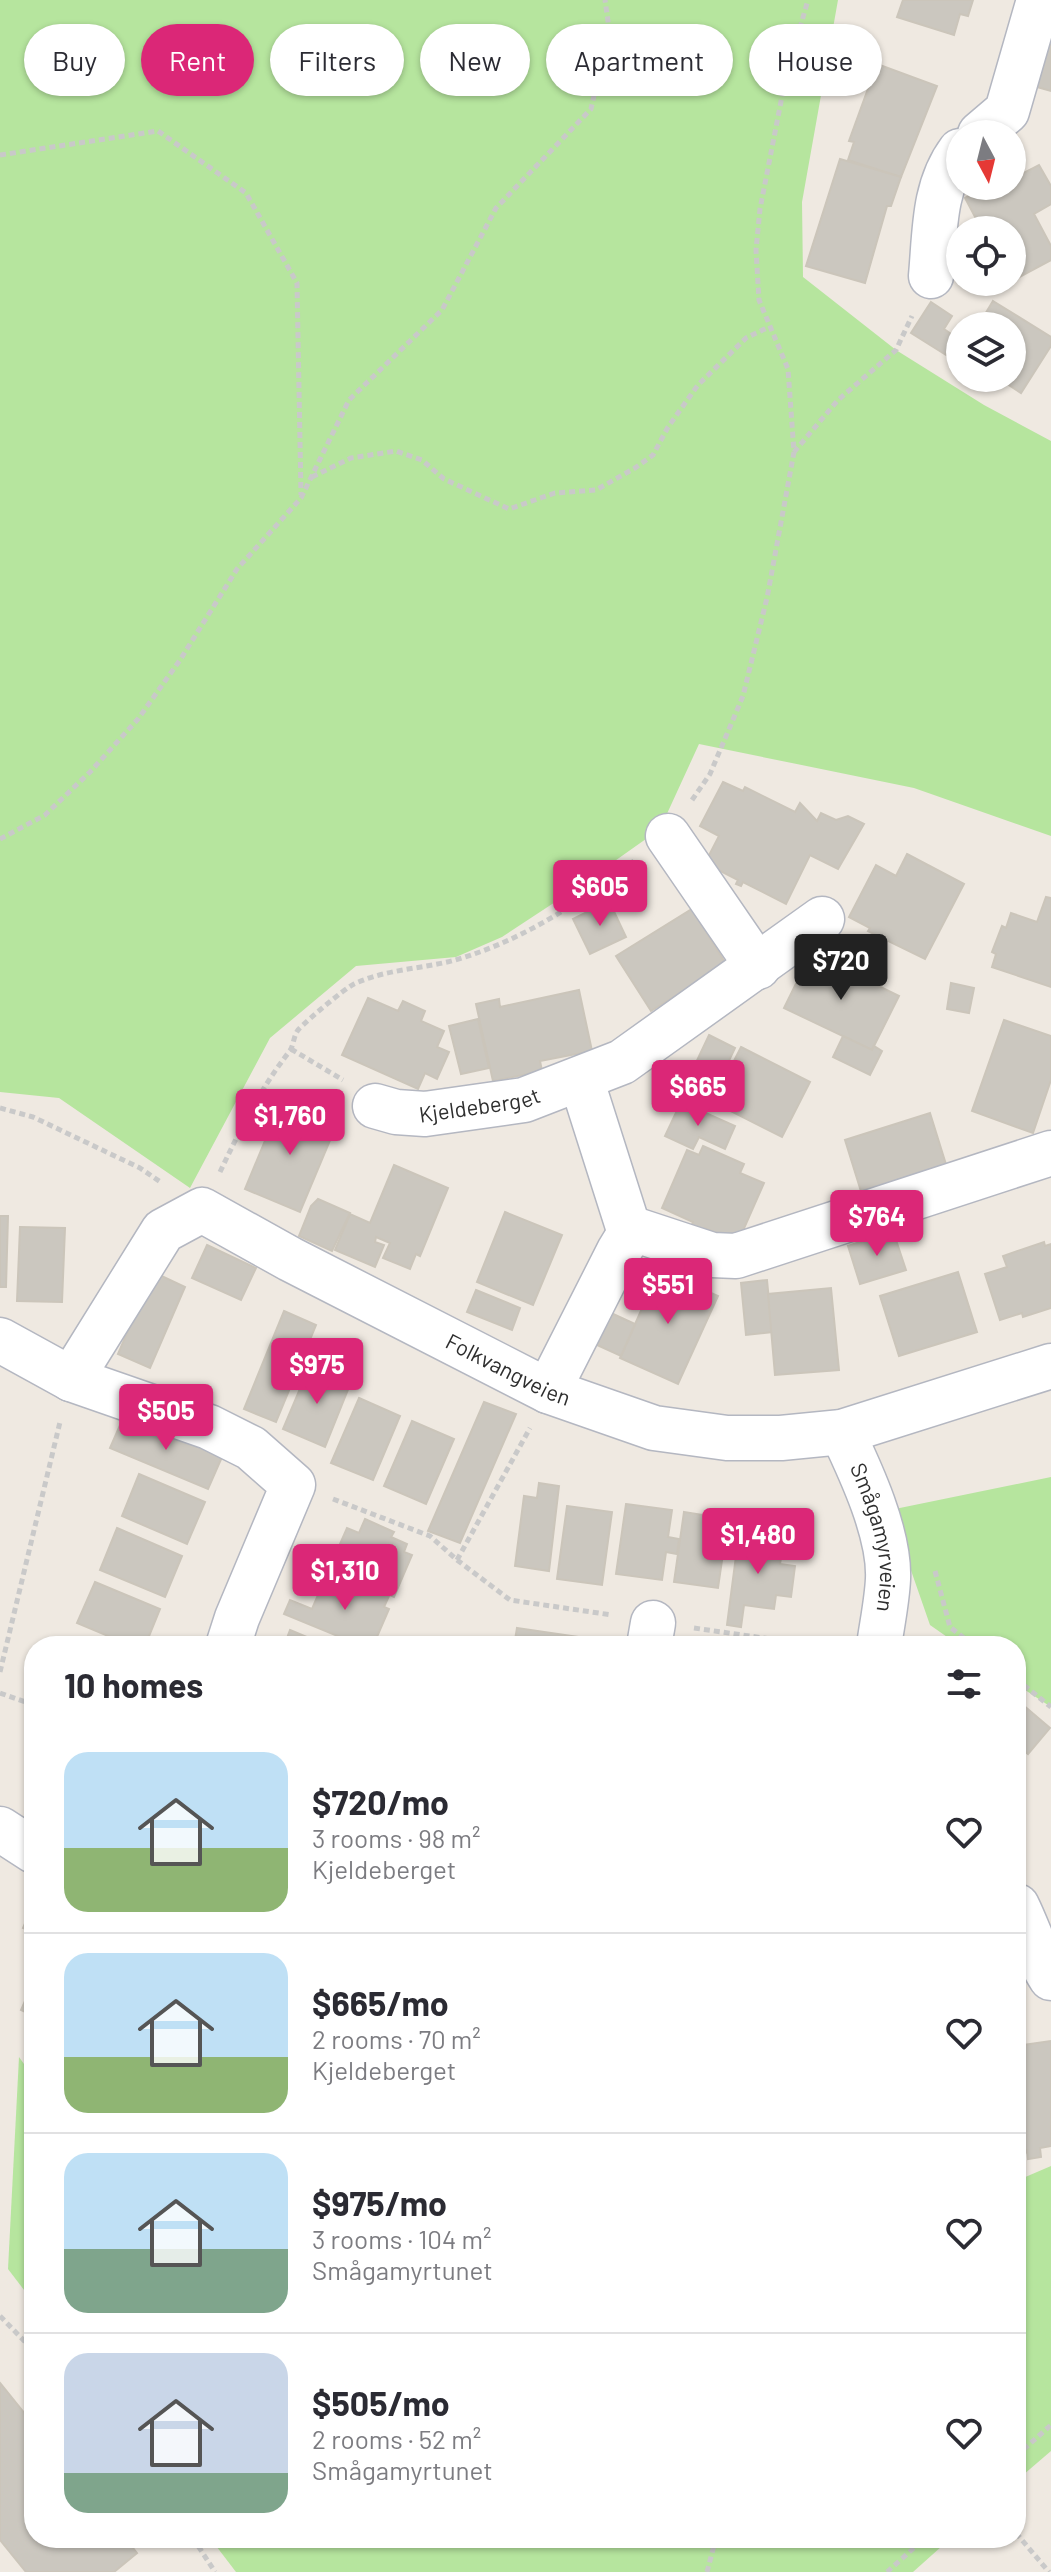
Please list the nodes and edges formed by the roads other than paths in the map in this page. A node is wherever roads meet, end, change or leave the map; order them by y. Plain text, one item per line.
1 (1039, 0) edge
2 (996, 120) edge
3 (946, 175) edge
4 (931, 276) road end
5 (668, 836) road end
6 (822, 919) dead end
7 (758, 967) junction
8 (581, 1079) junction
9 (375, 1106) road end
10 (1051, 1153) edge
11 (630, 1233) junction
12 (0, 1340) edge
13 (1051, 1366) edge
14 (71, 1379) junction
15 (548, 1391) junction
16 (842, 1432) junction
17 (231, 1636) edge
18 (880, 1636) edge
19 (0, 1829) edge
20 (24, 1845) edge
21 (1026, 1923) edge
22 (1036, 1975) edge

1 - 2 street
3 - 4 street
5 - 7 street
6 - 7 street, Kjeldeberget
7 - 8 street, Kjeldeberget
8 - 9 street, Kjeldeberget
8 - 11 street
10 - 11 street
11 - 15 street
12 - 14 street
13 - 16 street, Folkvangveien
14 - 15 street, Folkvangveien
14 - 17 street
15 - 16 street, Folkvangveien
16 - 18 street, Smågamyrveien
19 - 20 street
21 - 22 street

